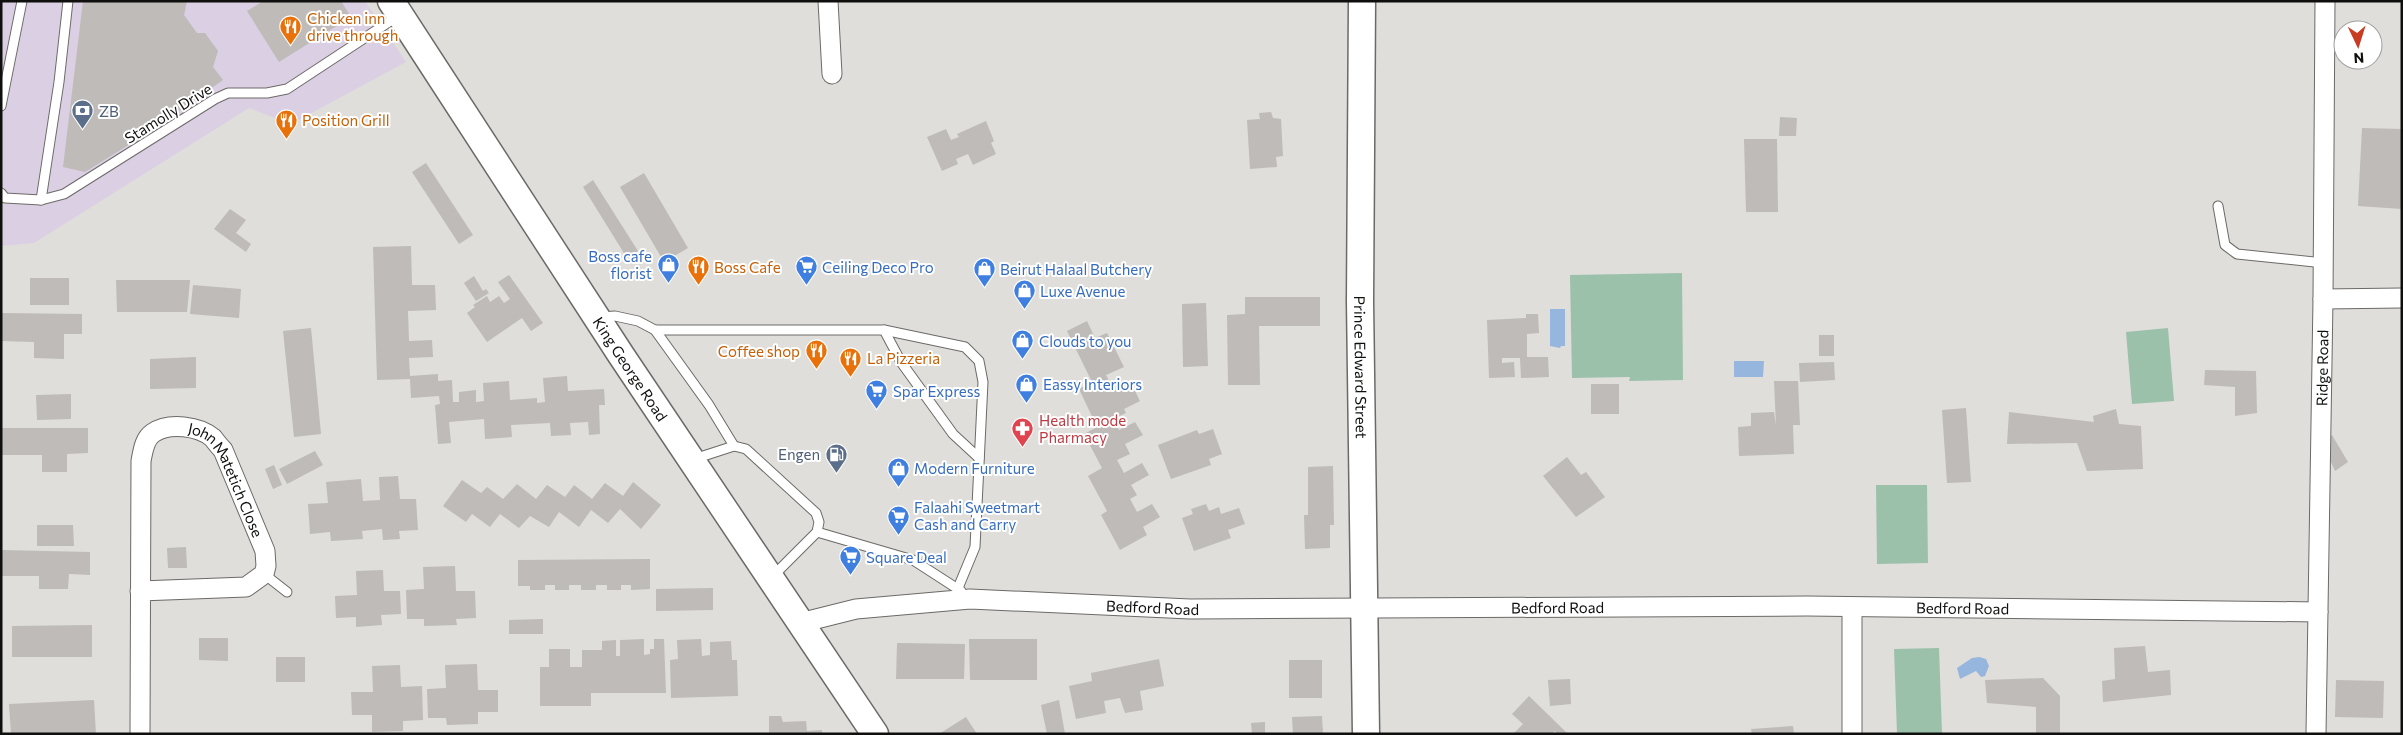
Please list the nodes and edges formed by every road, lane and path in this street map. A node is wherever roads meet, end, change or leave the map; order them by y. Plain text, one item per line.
1 (22, 1) edge
2 (68, 1) edge
3 (828, 1) edge
4 (1362, 1) edge
5 (2325, 1) edge
6 (396, 8) edge
7 (832, 74) dead end
8 (1, 106) edge
9 (1, 193) edge
10 (41, 200) junction
11 (2218, 206) dead end
12 (2324, 263) junction
13 (2402, 298) edge
14 (2323, 299) junction
15 (596, 317) junction
16 (655, 330) junction
17 (884, 330) junction
18 (734, 446) junction
19 (979, 458) junction
20 (691, 460) junction
21 (817, 532) junction
22 (264, 574) junction
23 (770, 579) junction
24 (140, 591) junction
25 (288, 592) dead end
26 (964, 594) junction
27 (1365, 608) junction
28 (1852, 608) junction
29 (2318, 612) junction
30 (800, 623) junction
31 (140, 734) edge
32 (875, 734) edge
33 (1366, 734) edge
34 (1852, 734) edge
35 (2316, 734) edge

1 - 8 lane
2 - 10 lane
3 - 7 street
4 - 27 main road, Prince Edward Street
5 - 12 street, Ridge Road
6 - 10 lane, Stamolly Drive
6 - 15 main road, King George Road
9 - 10 lane, Stamolly Drive
11 - 12 lane
12 - 14 street, Ridge Road
13 - 14 street
14 - 29 street, Ridge Road
15 - 16 lane
15 - 20 main road, King George Road
16 - 17 lane
16 - 18 lane
17 - 19 lane
17 - 19 lane
18 - 20 lane
18 - 21 lane
19 - 26 lane
20 - 23 main road, King George Road
21 - 23 lane
21 - 26 lane
22 - 24 street
22 - 24 street, John Matetich Close
22 - 25 lane
23 - 30 main road, King George Road
24 - 31 street, John Matetich Close
26 - 27 street, Bedford Road
26 - 30 street, Bedford Road
27 - 28 street, Bedford Road
27 - 33 main road, Prince Edward Street
28 - 29 street, Bedford Road
28 - 34 street
29 - 35 street, Ridge Road
30 - 32 main road, King George Road

